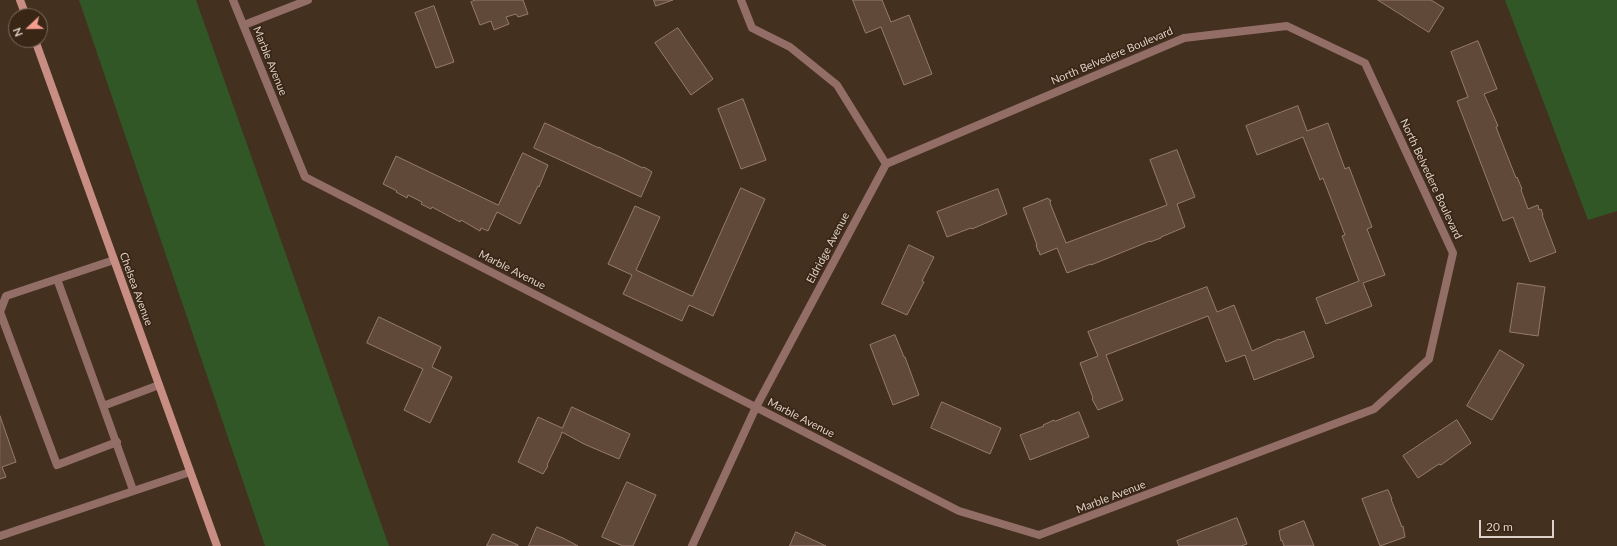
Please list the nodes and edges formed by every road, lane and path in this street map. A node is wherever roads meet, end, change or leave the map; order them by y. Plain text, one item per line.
1 (233, 0) edge
2 (308, 0) edge
3 (741, 0) edge
4 (244, 25) junction
5 (38, 48) edge
6 (886, 164) junction
7 (114, 260) junction
8 (57, 279) junction
9 (1439, 318) joint
10 (159, 385) junction
11 (103, 406) junction
12 (756, 407) junction
13 (117, 442) junction
14 (190, 472) junction
15 (133, 490) junction
16 (0, 536) edge
17 (217, 546) edge
18 (692, 546) edge

1 - 4 street, Marble Avenue
2 - 4 street
3 - 6 street
4 - 12 street, Marble Avenue
5 - 7 main road, Chelsea Avenue
6 - 9 street, North Belvedere Boulevard
6 - 12 street, Eldridge Avenue
7 - 8 street
7 - 10 main road, Chelsea Avenue
8 - 11 street
8 - 13 street
9 - 12 street, Marble Avenue
10 - 11 street
10 - 14 main road, Chelsea Avenue
11 - 13 street
12 - 18 street, Eldridge Avenue
13 - 15 street
14 - 15 street
14 - 17 main road, Chelsea Avenue
15 - 16 street

